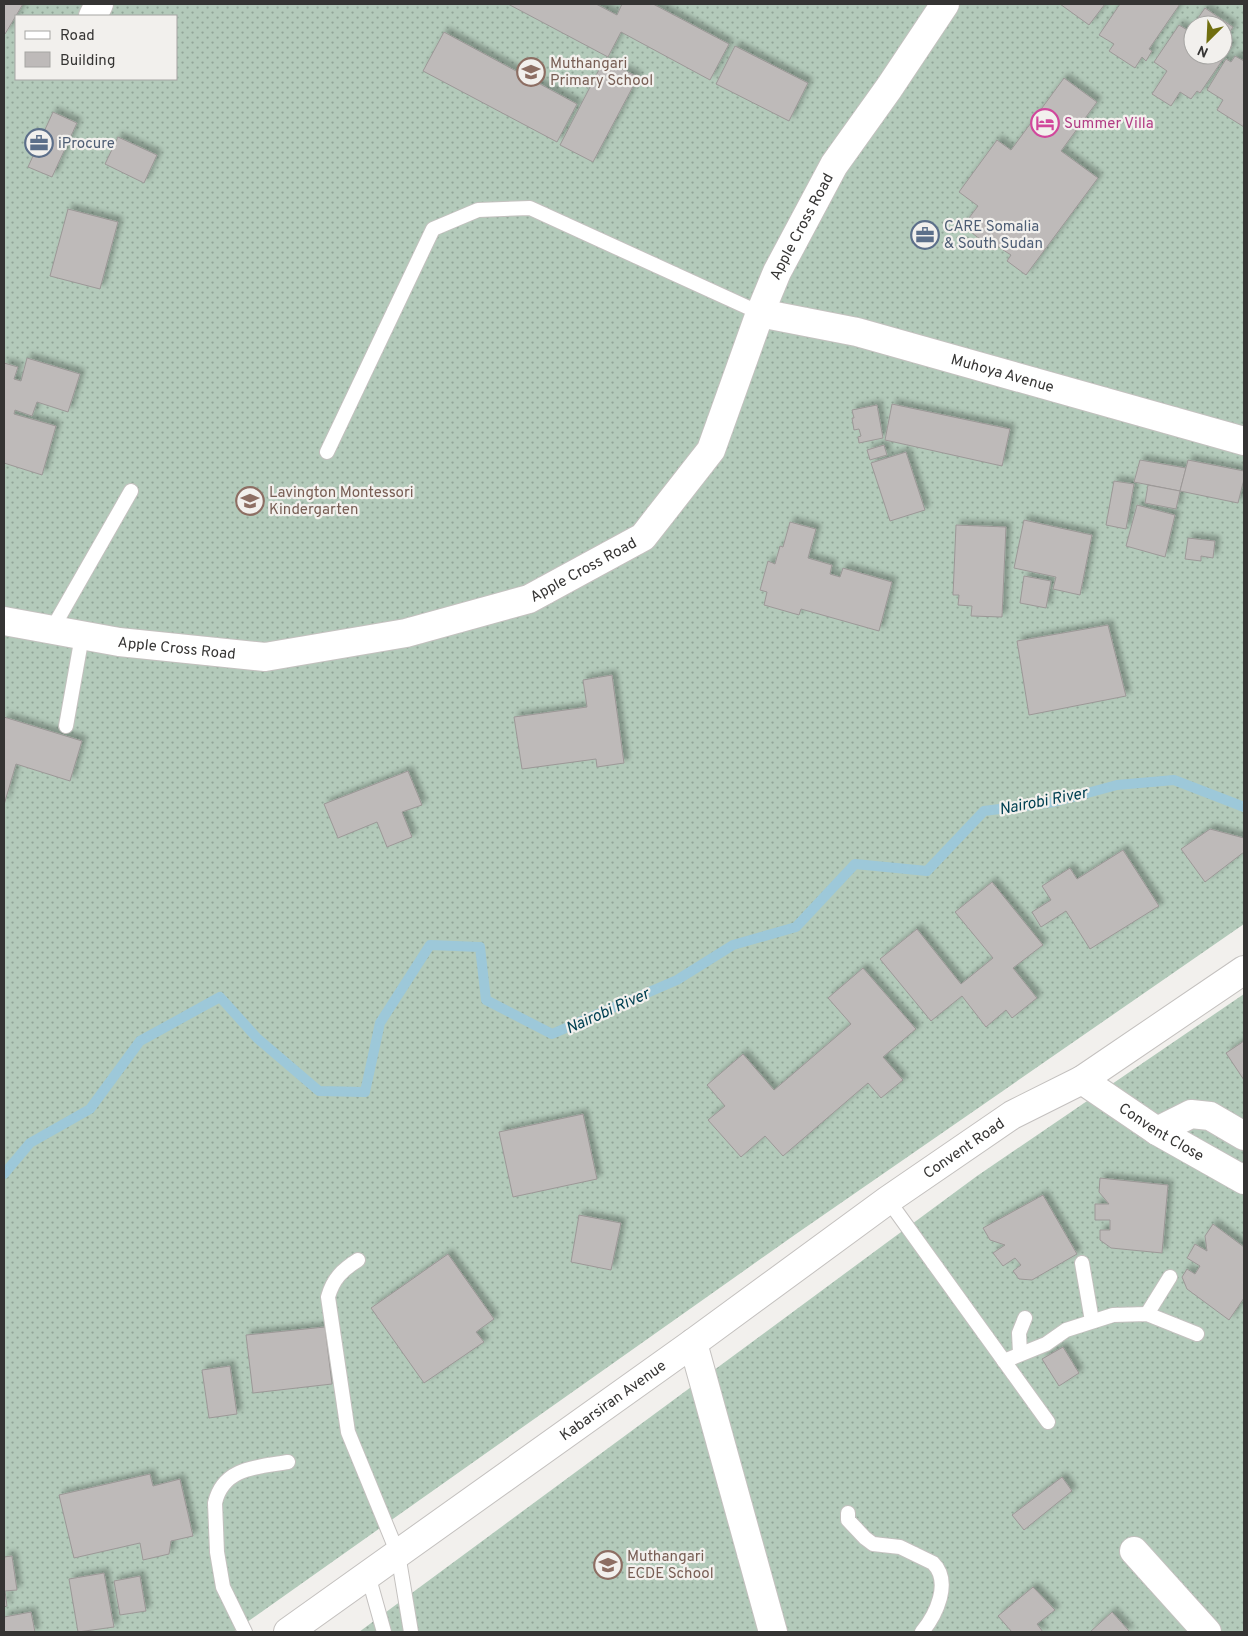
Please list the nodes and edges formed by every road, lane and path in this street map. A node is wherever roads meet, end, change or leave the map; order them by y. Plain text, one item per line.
1 (945, 4) edge
2 (760, 313) junction
3 (1244, 441) edge
4 (327, 452) dead end
5 (130, 491) dead end
6 (4, 621) edge
7 (51, 631) junction
8 (82, 636) junction
9 (66, 726) dead end
10 (1244, 970) edge
11 (1082, 1080) junction
12 (1157, 1132) junction
13 (1244, 1136) edge
14 (1244, 1180) edge
15 (888, 1200) junction
16 (358, 1260) dead end
17 (1082, 1263) dead end
18 (1170, 1277) dead end
19 (1147, 1314) junction
20 (1025, 1318) dead end
21 (1092, 1321) junction
22 (1197, 1334) dead end
23 (693, 1343) junction
24 (1020, 1354) junction
25 (1004, 1361) junction
26 (1048, 1422) dead end
27 (288, 1462) dead end
28 (848, 1513) dead end
29 (1134, 1551) dead end
30 (398, 1554) junction
31 (368, 1575) junction
32 (245, 1632) edge
33 (288, 1632) edge
34 (384, 1632) edge
35 (411, 1632) edge
36 (773, 1632) edge
37 (922, 1632) edge
38 (1207, 1632) edge

1 - 2 street, Apple Cross Road
2 - 3 street, Muhoya Avenue
2 - 4 lane
2 - 8 street, Apple Cross Road
5 - 7 lane
6 - 7 street, Apple Cross Road
7 - 8 street, Apple Cross Road
8 - 9 lane
10 - 11 street, Convent Road
11 - 12 street, Convent Close
11 - 15 street, Convent Road
12 - 13 street
12 - 14 street, Convent Close
15 - 23 street, Convent Road
15 - 25 lane
16 - 30 lane
17 - 21 lane
18 - 19 lane
19 - 21 lane
19 - 22 lane
20 - 24 lane
21 - 24 lane
23 - 30 street, Kabarsiran Avenue
23 - 36 street
24 - 25 lane
25 - 26 lane
27 - 32 lane
28 - 37 lane
29 - 38 street
30 - 31 street, Kabarsiran Avenue
30 - 35 lane
31 - 33 street, Kabarsiran Avenue
31 - 34 lane

